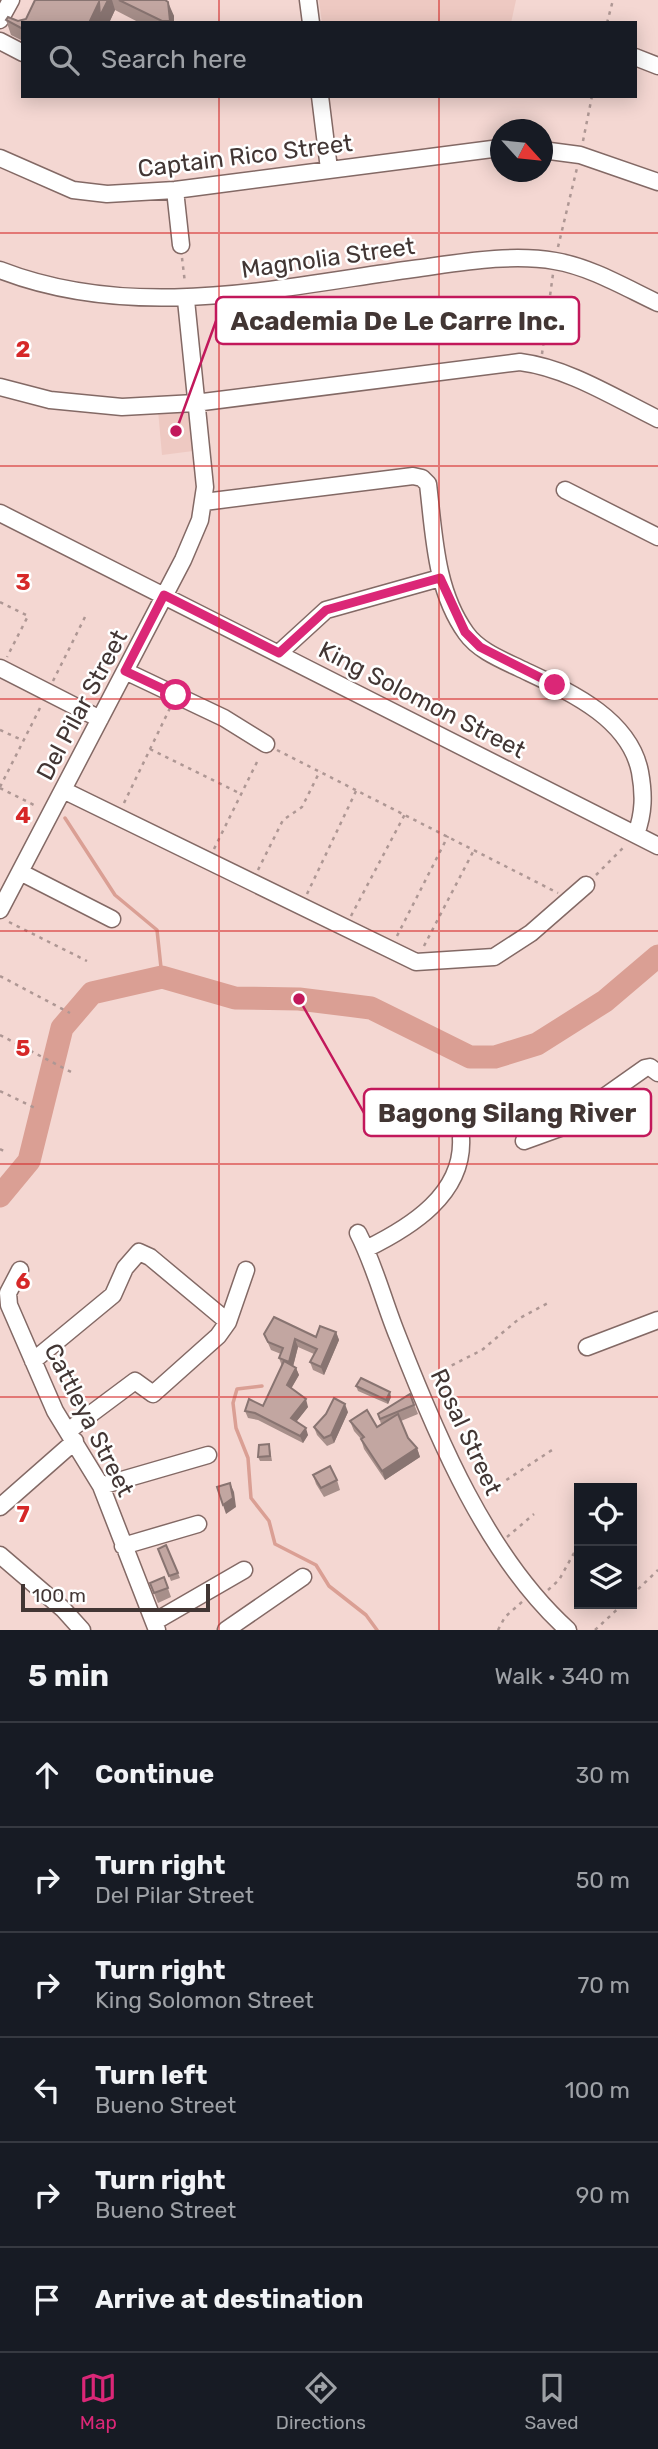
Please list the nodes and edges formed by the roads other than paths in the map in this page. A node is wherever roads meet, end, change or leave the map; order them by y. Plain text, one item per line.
1 (11, 0) edge
2 (308, 0) edge
3 (1, 18) edge
4 (311, 21) edge
5 (21, 24) edge
6 (0, 41) edge
7 (21, 52) edge
8 (637, 58) edge
9 (658, 66) edge
10 (320, 98) edge
11 (490, 149) edge
12 (553, 152) edge
13 (0, 158) edge
14 (329, 169) junction
15 (658, 182) edge
16 (175, 190) junction
17 (181, 245) road end
18 (0, 270) edge
19 (186, 300) junction
20 (658, 303) edge
21 (0, 387) edge
22 (195, 403) junction
23 (658, 419) edge
24 (565, 490) dead end
25 (204, 502) junction
26 (0, 513) edge
27 (658, 537) edge
28 (440, 578) junction
29 (164, 595) junction
30 (279, 653) junction
31 (1, 669) edge
32 (125, 671) junction
33 (100, 719) junction
34 (266, 744) road end
35 (63, 790) junction
36 (636, 834) junction
37 (658, 846) edge
38 (20, 872) junction
39 (586, 885) road end
40 (1, 909) edge
41 (112, 919) dead end
42 (658, 1073) edge
43 (461, 1139) dead end
44 (524, 1141) dead end
45 (358, 1233) dead end
46 (366, 1249) junction
47 (20, 1270) dead end
48 (246, 1270) dead end
49 (658, 1320) edge
50 (228, 1322) junction
51 (587, 1347) dead end
52 (33, 1361) junction
53 (71, 1436) junction
54 (208, 1455) dead end
55 (101, 1486) junction
56 (0, 1507) edge
57 (198, 1524) dead end
58 (123, 1546) junction
59 (0, 1555) edge
60 (244, 1570) dead end
61 (303, 1577) dead end
62 (155, 1626) edge
63 (82, 1630) edge
64 (226, 1630) edge
65 (568, 1630) edge

1 - 3 street
2 - 4 street
3 - 5 street
6 - 7 street
8 - 9 street
10 - 14 street
11 - 14 street, Captain Rico Street
12 - 15 street
13 - 16 street, Captain Rico Street
14 - 16 street, Captain Rico Street
16 - 17 street
18 - 19 street, Magnolia Street
19 - 20 street, Magnolia Street
19 - 22 street, Del Pilar Street
21 - 22 street
22 - 23 street
22 - 25 street, Del Pilar Street
24 - 27 street
25 - 28 street
25 - 29 street, Del Pilar Street
26 - 29 street, King Solomon Street
28 - 30 street
28 - 36 street
29 - 30 street, King Solomon Street
29 - 32 street, Del Pilar Street
30 - 36 street, King Solomon Street
31 - 33 street
32 - 33 street, Del Pilar Street
32 - 34 street
33 - 35 street, Del Pilar Street
35 - 38 street, Del Pilar Street
35 - 39 street
36 - 37 street, King Solomon Street
38 - 40 street, Del Pilar Street
38 - 41 street
42 - 44 street
43 - 46 street
45 - 46 street, Rosal Street
46 - 65 street, Rosal Street
47 - 52 street, Cattleya Street
48 - 50 street
49 - 51 street
50 - 52 street
50 - 53 street
52 - 53 street, Cattleya Street
53 - 55 street, Cattleya Street
53 - 56 street
54 - 55 street
55 - 58 street, Cattleya Street
57 - 58 street
58 - 62 street, Cattleya Street
59 - 63 street
60 - 62 street
61 - 64 street

